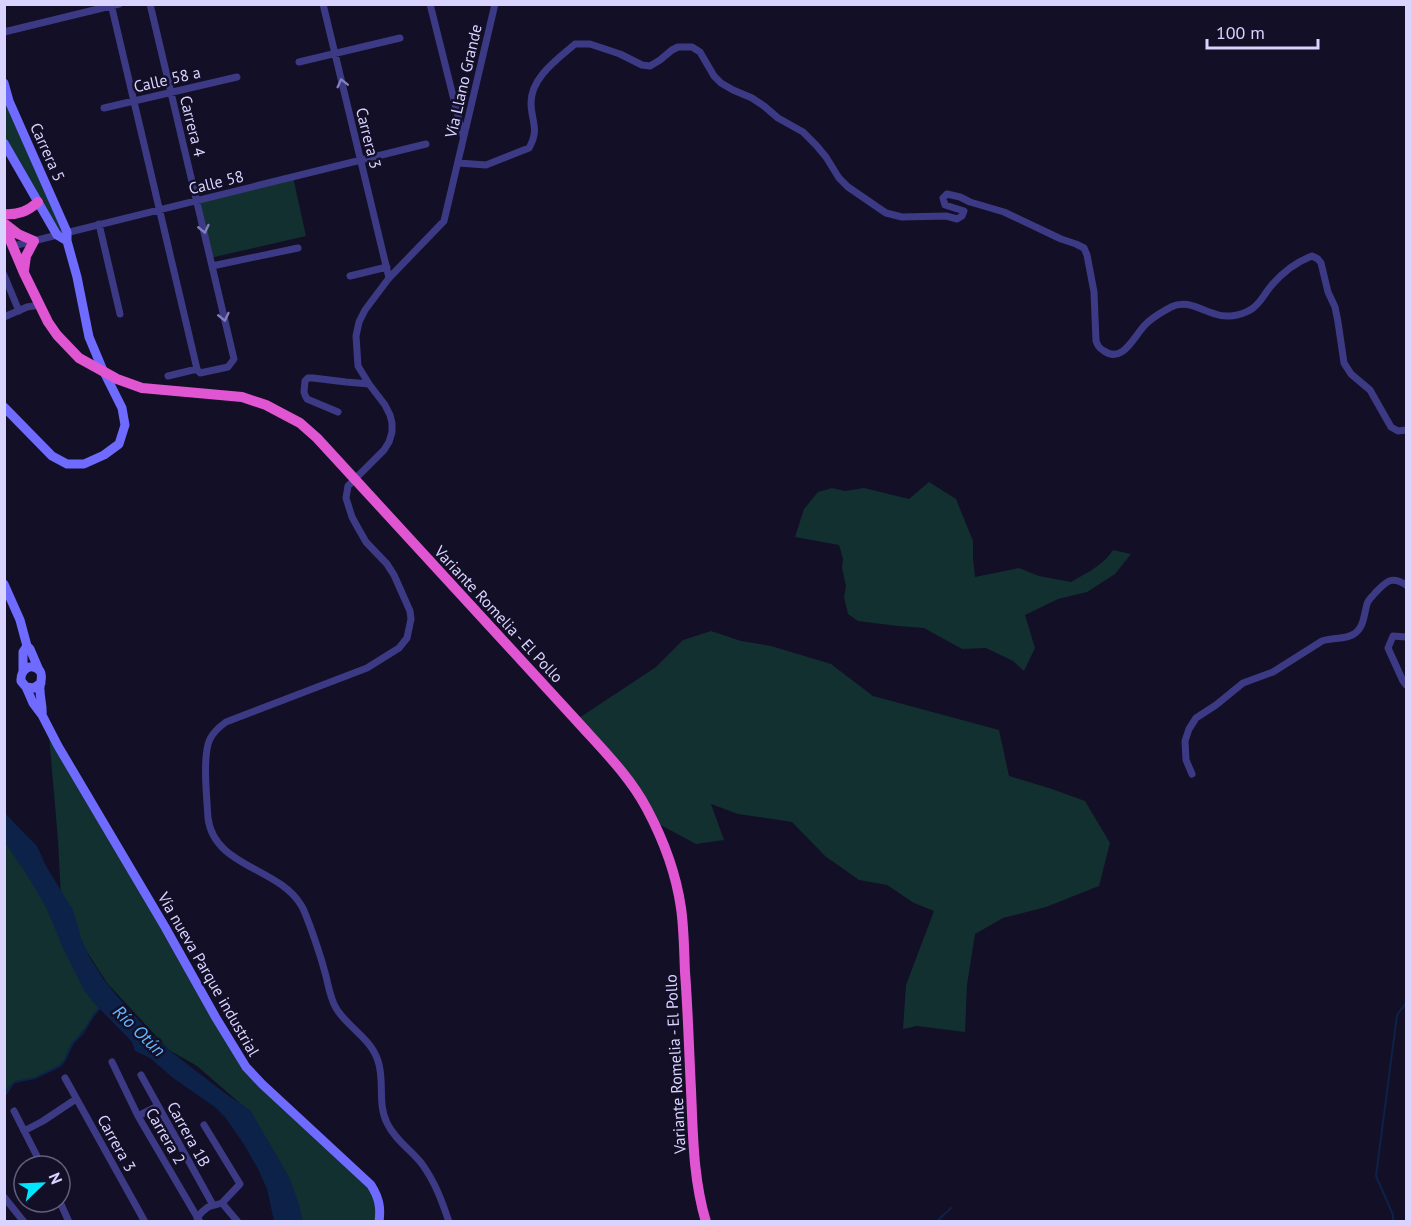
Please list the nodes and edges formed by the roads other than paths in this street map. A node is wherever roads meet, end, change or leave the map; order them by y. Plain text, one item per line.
1 (119, 4) edge
2 (150, 4) edge
3 (322, 4) edge
4 (430, 4) edge
5 (495, 4) edge
6 (111, 5) edge
7 (4, 32) edge
8 (400, 38) dead end
9 (334, 53) junction
10 (299, 62) dead end
11 (237, 77) dead end
12 (4, 83) edge
13 (171, 92) junction
14 (134, 101) junction
15 (104, 108) dead end
16 (463, 139) junction
17 (4, 143) edge
18 (426, 144) dead end
19 (361, 160) junction
20 (458, 163) junction
21 (197, 200) junction
22 (38, 202) junction
23 (159, 209) junction
24 (4, 214) edge
25 (99, 224) junction
26 (4, 225) edge
27 (64, 236) junction
28 (34, 241) junction
29 (13, 246) junction
30 (298, 248) dead end
31 (213, 267) junction
32 (387, 267) junction
33 (24, 273) junction
34 (4, 275) edge
35 (350, 276) dead end
36 (389, 278) junction
37 (40, 305) junction
38 (19, 311) junction
39 (120, 314) dead end
40 (4, 317) edge
41 (197, 369) junction
42 (168, 376) dead end
43 (369, 384) junction
44 (4, 406) edge
45 (338, 412) dead end
46 (1407, 429) edge
47 (4, 584) edge
48 (1407, 585) edge
49 (1407, 637) edge
50 (27, 646) junction
51 (23, 671) junction
52 (39, 671) junction
53 (41, 682) junction
54 (1407, 685) edge
55 (26, 687) junction
56 (42, 715) junction
57 (1192, 774) dead end
58 (112, 1062) dead end
59 (141, 1075) dead end
60 (64, 1078) dead end
61 (76, 1099) junction
62 (158, 1106) junction
63 (14, 1111) dead end
64 (138, 1116) junction
65 (204, 1125) dead end
66 (24, 1131) junction
67 (36, 1154) edge
68 (4, 1197) edge
69 (222, 1203) junction
70 (213, 1205) junction
71 (199, 1220) edge
72 (24, 1221) edge
73 (145, 1221) edge
74 (238, 1221) edge
75 (379, 1221) edge
76 (449, 1221) edge
77 (706, 1221) edge

1 - 6 street
2 - 13 street, Carrera 4
3 - 9 street, Carrera 3
4 - 16 street
5 - 16 street, Vía Llano Grande
6 - 7 street
6 - 14 street
8 - 9 street
9 - 10 street
19 -> 9 street, Carrera 3
11 - 13 street, Calle 58 a
12 - 27 main road, Carrera 5
13 - 14 street, Calle 58 a
13 - 21 street, Carrera 4
14 - 15 street, Calle 58 a
14 - 23 street
16 - 20 street, Vía Llano Grande
17 - 22 main road, Carrera 5
18 - 19 street, Calle 58
19 - 21 street, Calle 58
19 - 32 street, Carrera 3
20 - 36 street, Vía Llano Grande
20 - 46 street
21 - 23 street, Calle 58
21 -> 31 street, Carrera 4
22 - 24 highway
22 - 27 main road, Carrera 5
23 - 25 street, Calle 58
23 - 41 street
25 - 27 street, Calle 58
25 - 39 street
26 - 28 highway
26 - 29 highway, Variante Romelia - El Pollo
27 - 28 street, Calle 58
27 - 44 main road
28 - 29 street, Calle 58
28 - 33 highway
29 - 33 highway, Variante Romelia - El Pollo
30 - 31 street
31 -> 41 street, Carrera 4
32 - 35 street
32 - 36 street, Carrera 3
33 - 37 highway, Variante Romelia - El Pollo
34 - 38 street
36 - 43 street, Vía Llano Grande
37 - 38 street
37 - 77 highway, Variante Romelia - El Pollo
38 - 40 street
41 - 42 street
43 - 45 street
43 - 76 street, Vía Llano Grande
47 - 50 main road, Vía nueva Parque industrial
48 - 57 street
49 - 54 street
50 - 51 main road, Vía nueva Parque industrial
50 - 52 main road, Vía nueva Parque industrial
51 - 52 main road
51 - 55 main road, Vía nueva Parque industrial
52 - 53 main road, Vía nueva Parque industrial
53 - 55 main road
53 - 56 main road, Vía nueva Parque industrial
55 - 56 main road, Vía nueva Parque industrial
56 - 75 main road, Vía nueva Parque industrial
58 - 64 street, Carrera 2
59 - 62 street, Carrera 1B
60 - 61 street, Carrera 3
61 - 66 street
61 - 73 street, Carrera 3
62 - 64 street
62 - 70 street, Carrera 1B
63 - 66 street
64 - 71 street, Carrera 2
65 - 69 street
66 - 67 street
68 - 72 street
69 - 70 street
69 - 74 street
70 - 71 street

